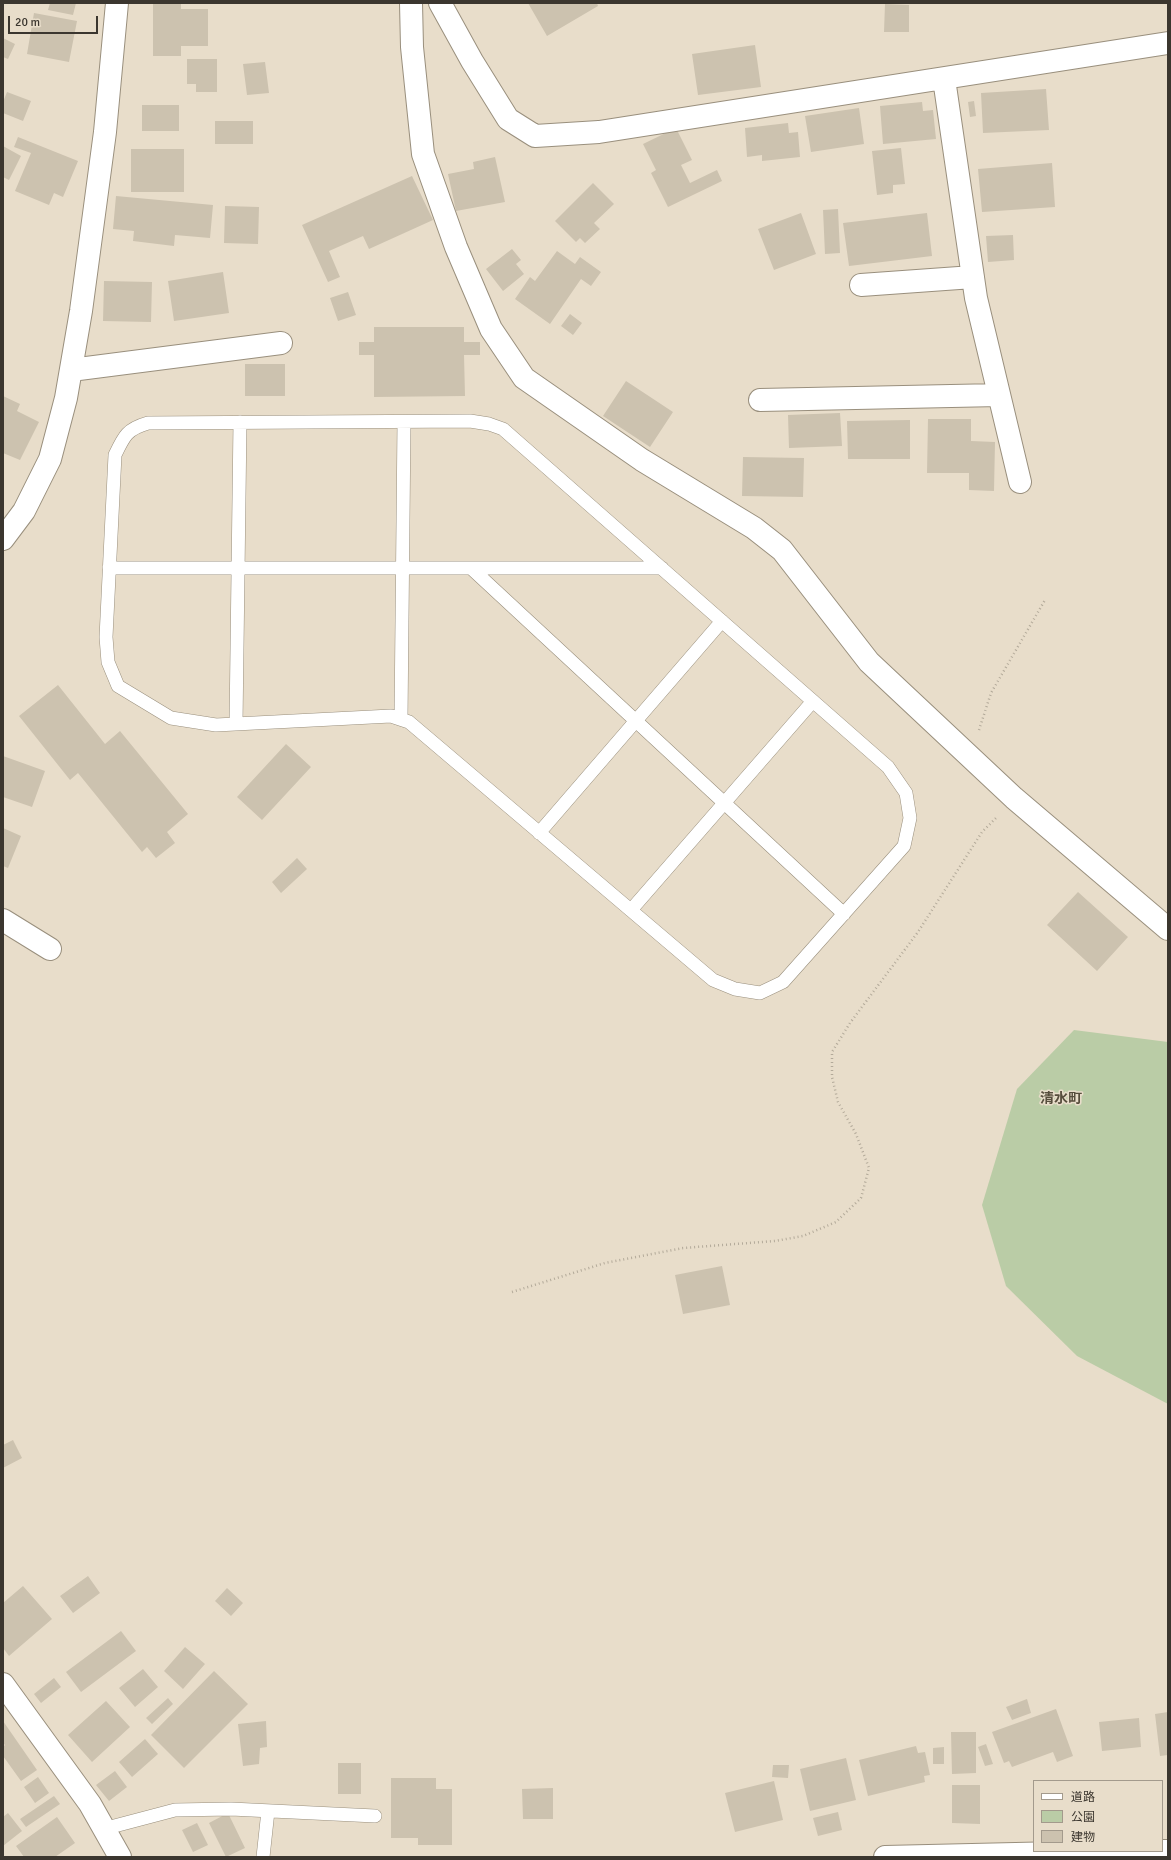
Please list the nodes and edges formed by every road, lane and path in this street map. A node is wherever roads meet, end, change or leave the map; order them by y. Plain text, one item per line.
1 (117, 3) edge
2 (411, 3) edge
3 (440, 3) edge
4 (1168, 43) edge
5 (944, 79) junction
6 (973, 277) junction
7 (861, 285) dead end
8 (281, 343) dead end
9 (71, 370) junction
10 (999, 395) junction
11 (760, 400) dead end
12 (240, 422) junction
13 (404, 422) junction
14 (1020, 482) dead end
15 (3, 539) edge
16 (109, 568) junction
17 (237, 568) junction
18 (402, 568) junction
19 (470, 568) junction
20 (662, 568) junction
21 (1045, 600) dead end
22 (722, 621) junction
23 (813, 701) junction
24 (401, 719) junction
25 (636, 722) junction
26 (236, 724) junction
27 (970, 757) junction
28 (1014, 798) junction
29 (723, 803) junction
30 (539, 833) junction
31 (631, 910) junction
32 (844, 914) junction
33 (3, 920) edge
34 (1168, 929) edge
35 (50, 949) dead end
36 (512, 1292) dead end
37 (3, 1684) edge
38 (268, 1811) junction
39 (375, 1816) dead end
40 (103, 1828) junction
41 (1102, 1852) edge
42 (120, 1857) edge
43 (263, 1857) edge
44 (885, 1857) edge

1 - 9 street
2 - 27 street
3 - 5 street
4 - 5 street
5 - 6 street
6 - 7 street
6 - 10 street
8 - 9 street
9 - 15 street
10 - 11 street
10 - 14 street
12 - 13 lane
12 - 16 lane
12 - 17 lane
13 - 18 lane
13 - 20 lane
16 - 17 lane
16 - 26 lane
17 - 18 lane
17 - 26 lane
18 - 19 lane
18 - 24 lane
19 - 20 lane
19 - 25 lane
20 - 22 lane
21 - 27 path
22 - 23 lane
22 - 25 lane
23 - 29 lane
23 - 32 lane
24 - 26 lane
24 - 30 lane
25 - 29 lane
25 - 30 lane
27 - 28 street
28 - 34 street
28 - 36 path
29 - 31 lane
29 - 32 lane
30 - 31 lane
31 - 32 lane
33 - 35 street
37 - 40 street
38 - 39 lane
38 - 40 lane
38 - 43 lane
40 - 42 street
41 - 44 street

